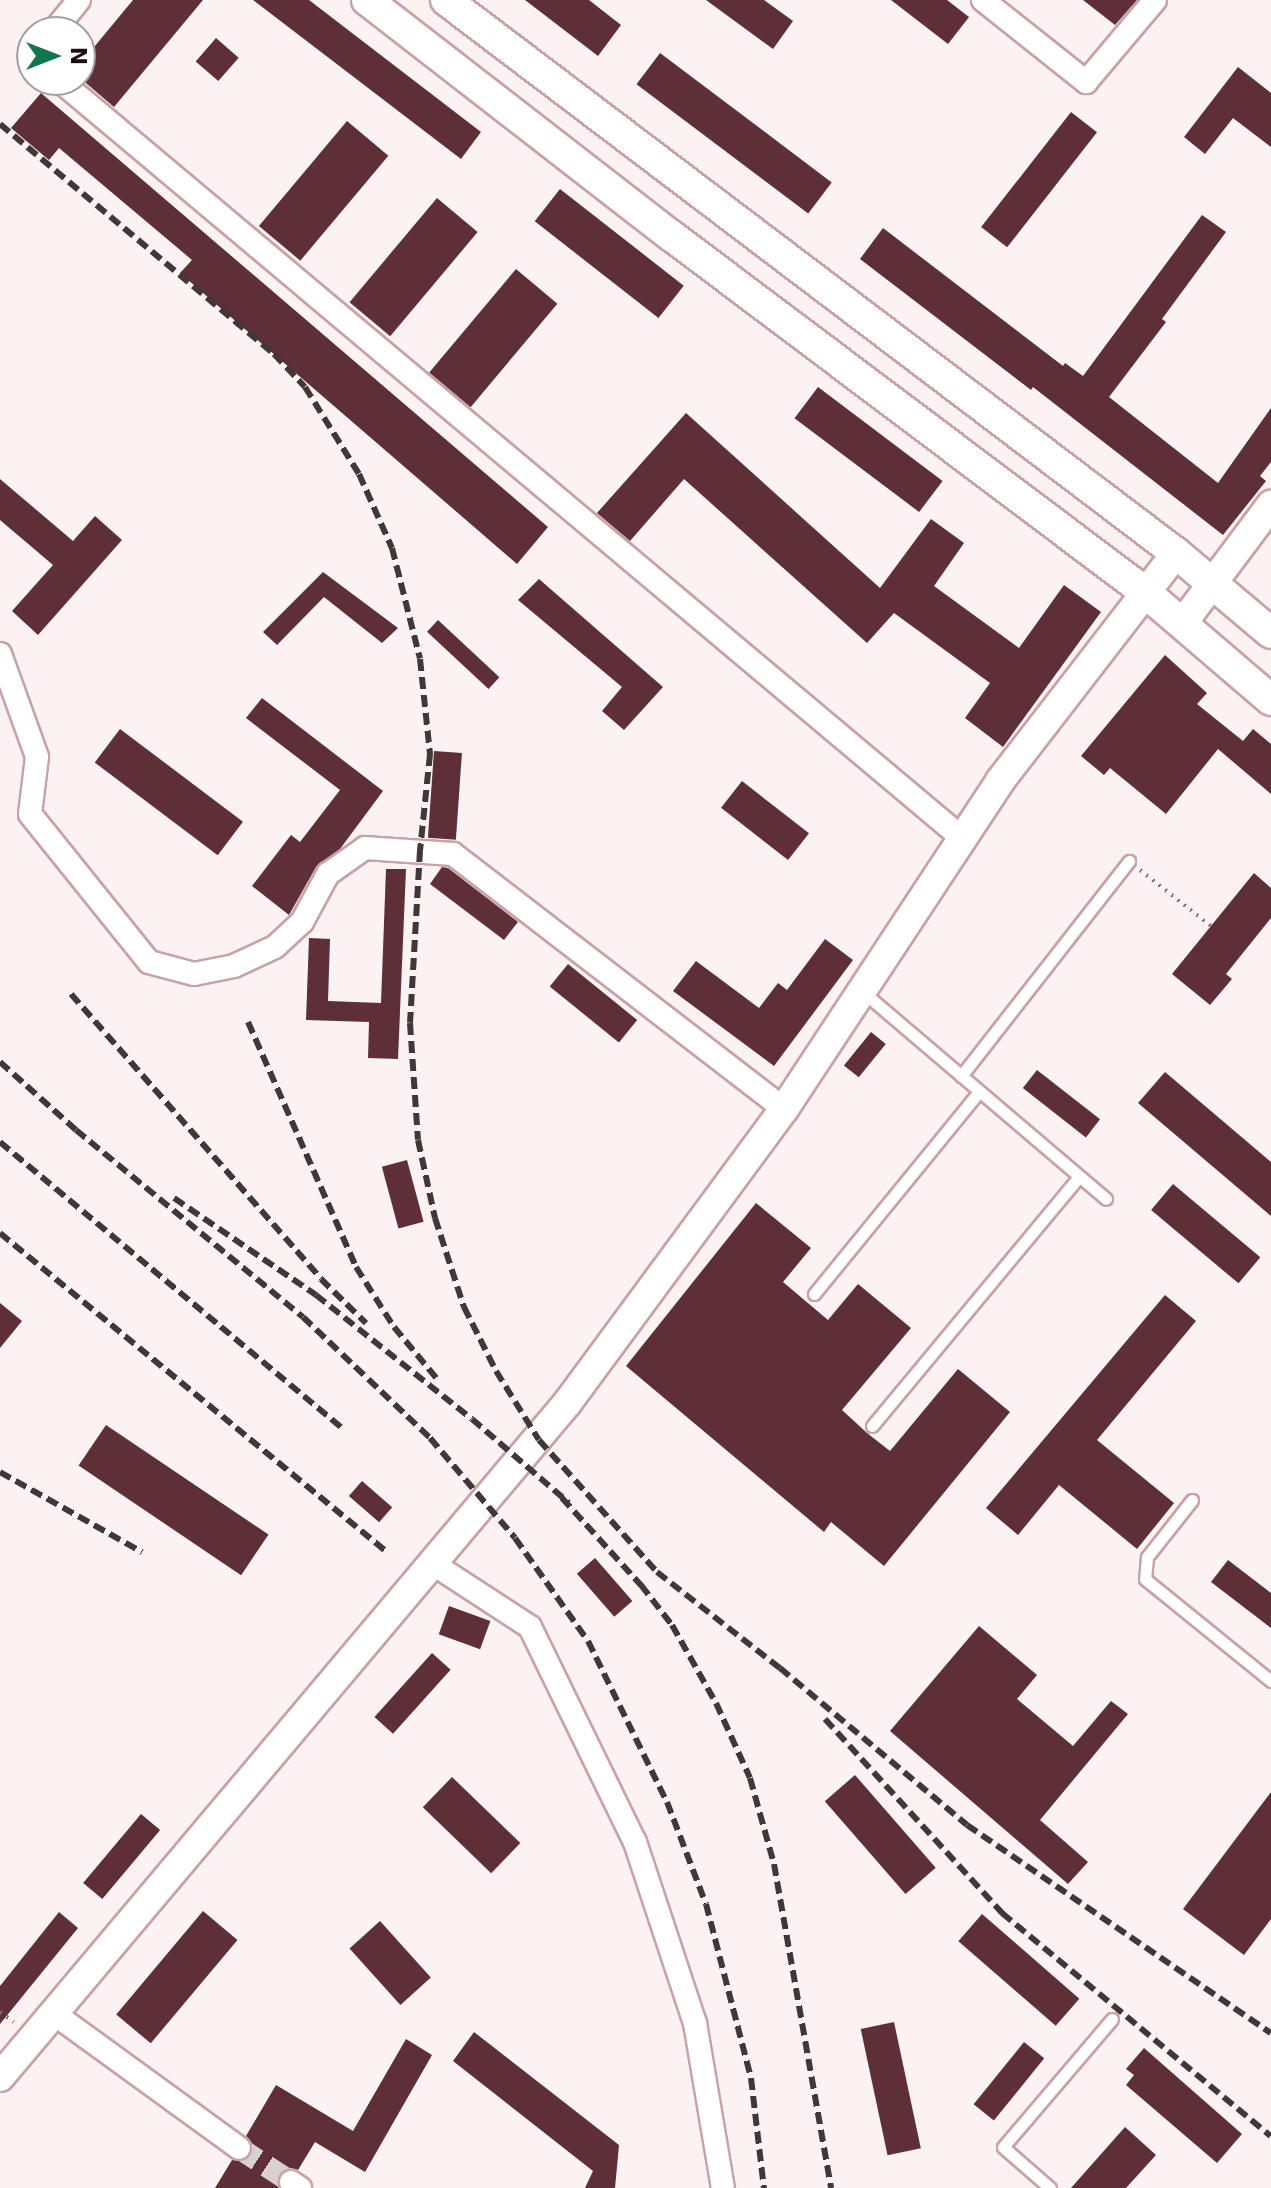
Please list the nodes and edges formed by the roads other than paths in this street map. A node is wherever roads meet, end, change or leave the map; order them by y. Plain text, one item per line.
1 (79, 0) edge
2 (367, 0) edge
3 (446, 0) edge
4 (983, 0) edge
5 (1155, 0) edge
6 (66, 16) edge
7 (78, 96) edge
8 (1271, 505) edge
9 (1176, 553) junction
10 (1213, 583) junction
11 (1145, 592) junction
12 (1182, 624) junction
13 (1271, 633) edge
14 (0, 654) edge
15 (1271, 700) edge
16 (962, 838) junction
17 (1129, 861) road end
18 (861, 991) junction
19 (961, 1076) junction
20 (979, 1092) junction
21 (784, 1109) junction
22 (1079, 1177) junction
23 (1106, 1199) dead end
24 (814, 1294) dead end
25 (872, 1426) dead end
26 (1192, 1500) dead end
27 (435, 1565) junction
28 (1271, 1681) edge
29 (56, 2015) junction
30 (1112, 2019) dead end
31 (0, 2077) edge
32 (239, 2148) tunnel mouth
33 (723, 2188) edge
34 (1050, 2188) edge

1 - 6 street
2 - 11 main road
3 - 9 main road
4 - 5 street
7 - 16 street
8 - 10 street
9 - 10 main road
9 - 11 street
10 - 12 street
10 - 13 main road
11 - 12 main road
11 - 16 street
12 - 15 main road
14 - 21 street
16 - 18 street
17 - 19 lane
18 - 19 lane
18 - 21 street
19 - 20 lane
20 - 22 lane
20 - 24 lane
21 - 27 street
22 - 23 lane
22 - 25 lane
26 - 28 lane
27 - 29 street
27 - 33 street
29 - 31 street
29 - 32 street
30 - 34 lane

